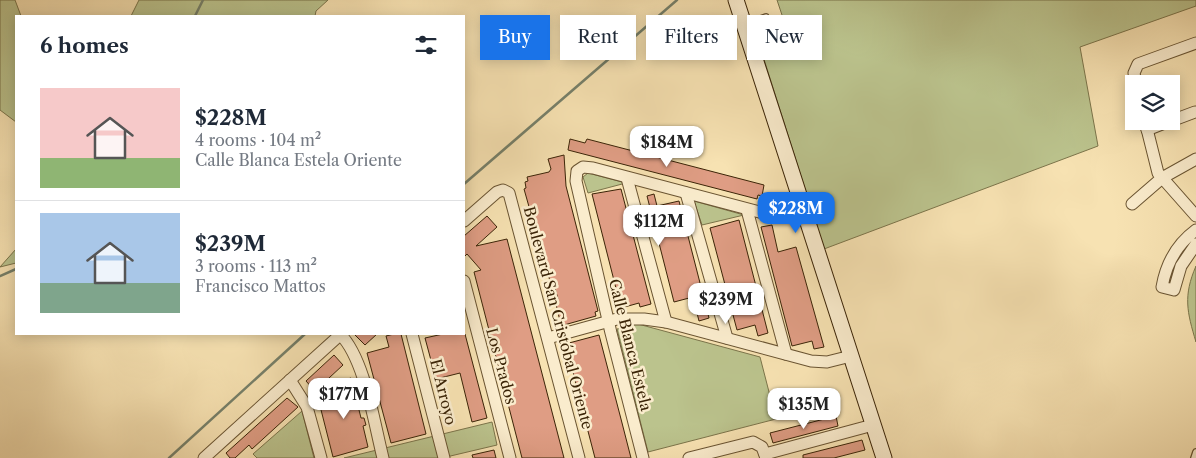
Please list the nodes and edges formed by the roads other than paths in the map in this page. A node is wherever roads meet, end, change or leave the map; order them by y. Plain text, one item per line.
1 (736, 0) edge
2 (747, 24) edge
3 (744, 25) junction
4 (1196, 43) edge
5 (1134, 75) edge
6 (1195, 112) edge
7 (1180, 118) edge
8 (1147, 130) edge
9 (1196, 159) edge
10 (627, 178) junction
11 (1162, 178) junction
12 (686, 193) junction
13 (1132, 204) dead end
14 (803, 206) junction
15 (747, 210) junction
16 (1196, 216) edge
17 (465, 220) edge
18 (1196, 230) edge
19 (1196, 244) edge
20 (465, 285) edge
21 (609, 322) junction
22 (666, 322) junction
23 (339, 335) edge
24 (341, 335) edge
25 (412, 335) edge
26 (548, 338) junction
27 (727, 338) junction
28 (786, 354) junction
29 (851, 356) junction
30 (290, 380) junction
31 (873, 426) junction
32 (763, 452) edge
33 (1196, 452) edge
34 (204, 458) edge
35 (321, 458) edge
36 (383, 458) edge
37 (444, 458) edge
38 (510, 458) edge
39 (579, 458) edge
40 (644, 458) edge
41 (689, 458) edge
42 (884, 458) edge
43 (1194, 458) edge

1 - 3 street
2 - 3 lane
3 - 14 street
4 - 5 street
6 - 7 street
8 - 11 street
9 - 11 street
10 - 12 street
10 - 21 street, Calle Blanca Estela
10 - 22 street
11 - 13 street
11 - 16 street
12 - 15 street
12 - 27 street
14 - 15 street
14 - 29 street
15 - 28 street
17 - 26 street, Boulevard San Cristóbal Oriente
18 - 19 street
20 - 38 street, Los Prados
21 - 22 street
21 - 26 street
21 - 40 street, Calle Blanca Estela
22 - 27 street
23 - 30 street
24 - 36 street
25 - 37 street, El Arroyo
26 - 39 street, Boulevard San Cristóbal Oriente
27 - 28 street
28 - 29 street
29 - 31 street
30 - 34 street
30 - 35 street
31 - 32 street
31 - 42 street
32 - 41 street
33 - 43 lane

